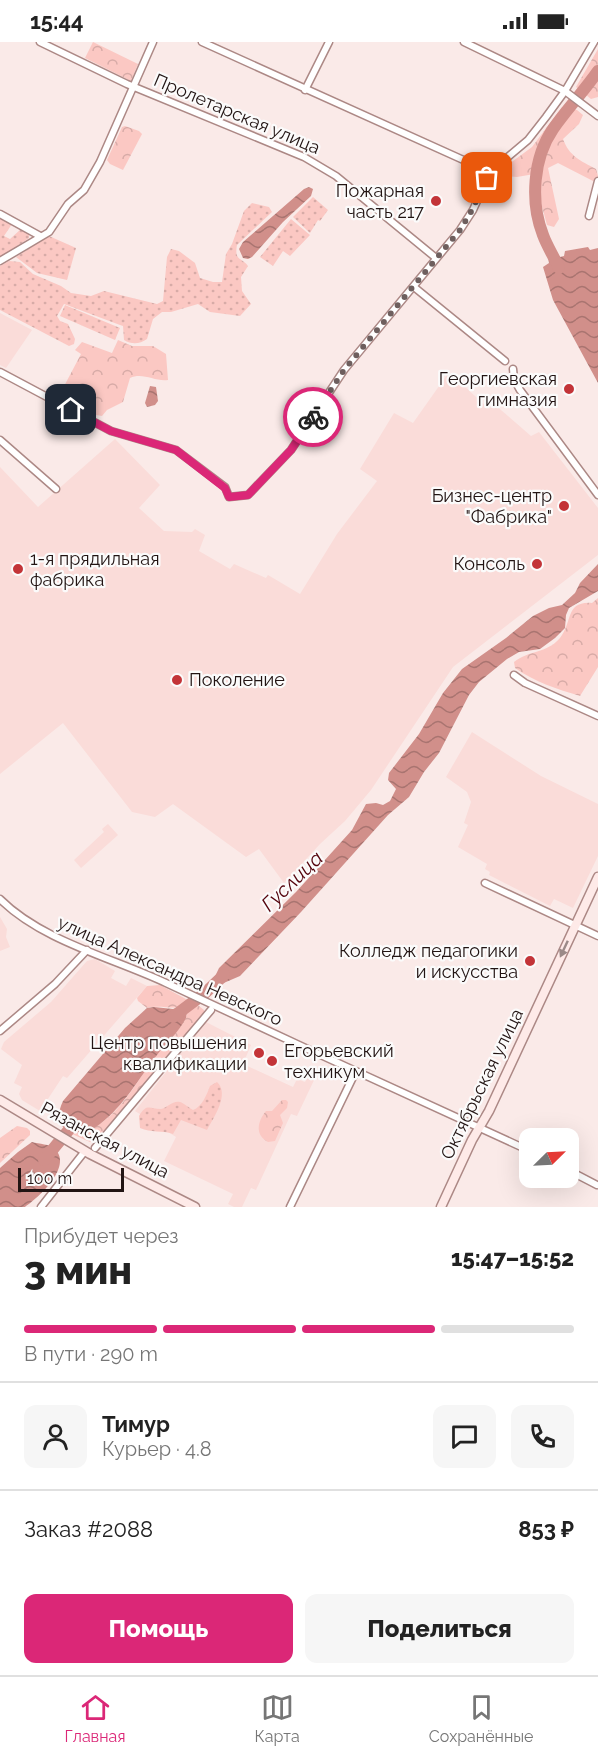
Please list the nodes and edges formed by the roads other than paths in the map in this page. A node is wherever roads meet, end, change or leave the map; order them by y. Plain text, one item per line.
1 (40, 42) edge
2 (153, 42) edge
3 (202, 42) edge
4 (329, 42) edge
5 (464, 42) edge
6 (594, 42) edge
7 (133, 86) junction
8 (305, 90) junction
9 (565, 91) junction
10 (598, 116) edge
11 (490, 172) junction
12 (598, 182) edge
13 (0, 214) edge
14 (589, 216) dead end
15 (40, 236) junction
16 (436, 258) junction
17 (0, 261) edge
18 (414, 287) junction
19 (505, 361) dead end
20 (513, 369) dead end
21 (0, 372) edge
22 (0, 440) edge
23 (56, 489) dead end
24 (598, 495) edge
25 (514, 675) dead end
26 (598, 716) edge
27 (598, 877) edge
28 (485, 883) dead end
29 (0, 899) edge
30 (575, 925) junction
31 (598, 936) edge
32 (87, 950) junction
33 (211, 1007) junction
34 (0, 1031) edge
35 (356, 1073) junction
36 (0, 1100) edge
37 (479, 1128) junction
38 (519, 1146) edge
39 (95, 1148) dead end
40 (84, 1151) junction
41 (579, 1176) edge
42 (597, 1185) edge
43 (41, 1207) edge
44 (195, 1207) edge
45 (290, 1207) edge
46 (441, 1207) edge

1 - 7 street, Пролетарская улица
2 - 7 street
3 - 8 street
4 - 8 street
5 - 9 street
6 - 9 street
7 - 15 street
7 - 16 street, Пролетарская улица
8 - 11 street
9 - 10 street
9 - 11 street
11 - 16 street
12 - 14 street
13 - 15 street
15 - 17 street
16 - 18 street
18 - 19 street
18 - 21 street
20 - 24 street
22 - 23 street
25 - 26 street
27 - 30 street, Октябрьская улица
28 - 30 street
29 - 32 street, улица Александра Невского
30 - 31 street
30 -> 37 street, Октябрьская улица
32 - 33 street, улица Александра Невского
32 - 34 street
33 - 35 street, улица Александра Невского
33 - 39 street
35 - 37 street, улица Александра Невского
35 - 45 street
36 - 40 street, Рязанская улица
37 - 38 street, улица Александра Невского
37 - 46 street, Октябрьская улица
40 - 43 street
40 - 44 street, Рязанская улица
41 - 42 street

